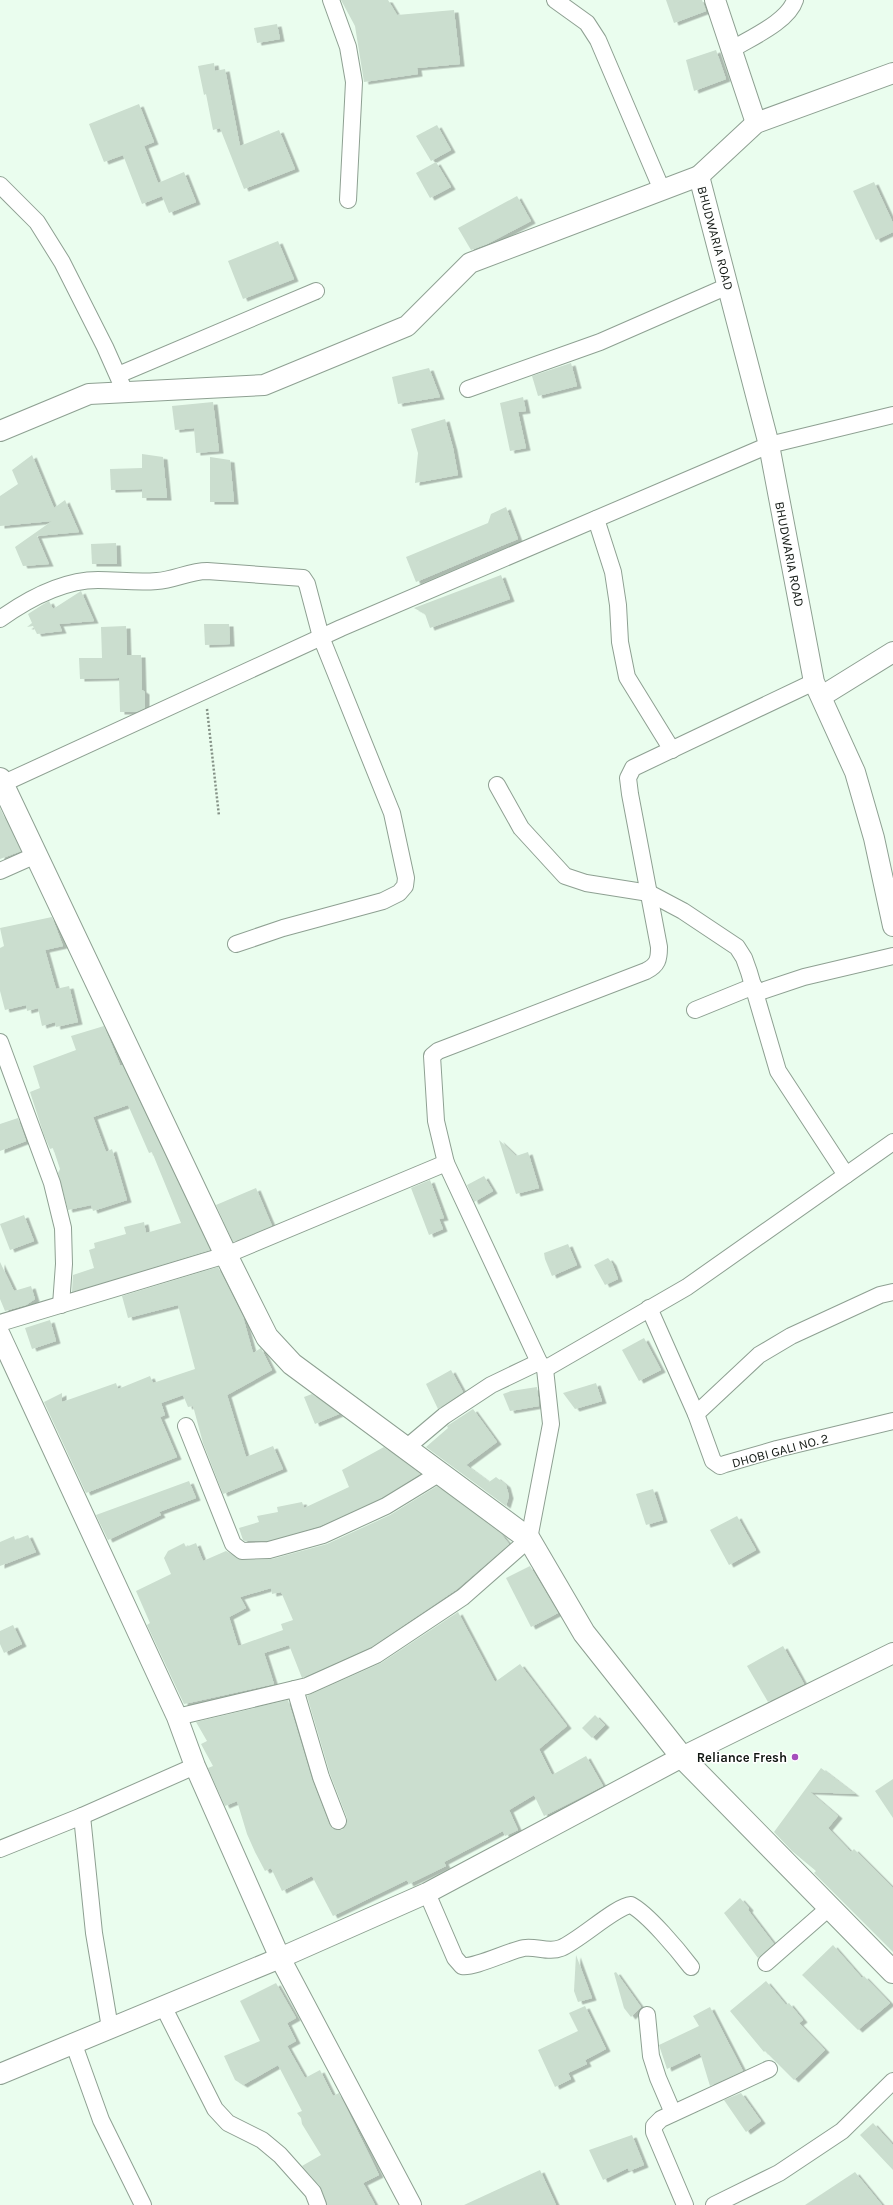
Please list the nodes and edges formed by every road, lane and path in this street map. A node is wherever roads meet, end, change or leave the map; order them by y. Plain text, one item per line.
1 (331, 0) edge
2 (555, 0) edge
3 (715, 0) edge
4 (795, 0) edge
5 (731, 50) junction
6 (893, 73) edge
7 (756, 123) junction
8 (699, 176) junction
9 (0, 185) edge
10 (662, 190) junction
11 (348, 200) dead end
12 (728, 286) junction
13 (316, 291) dead end
14 (122, 384) junction
15 (468, 389) dead end
16 (893, 415) edge
17 (0, 431) edge
18 (769, 445) junction
19 (596, 519) junction
20 (0, 619) edge
21 (321, 637) junction
22 (893, 652) edge
23 (205, 690) junction
24 (818, 690) junction
25 (672, 750) junction
26 (1, 781) edge
27 (497, 784) dead end
28 (219, 816) dead end
29 (36, 855) junction
30 (0, 871) edge
31 (649, 893) junction
32 (893, 926) edge
33 (236, 944) dead end
34 (893, 956) edge
35 (755, 990) junction
36 (695, 1010) dead end
37 (0, 1042) edge
38 (893, 1142) edge
39 (446, 1163) junction
40 (846, 1175) junction
41 (226, 1255) junction
42 (893, 1292) edge
43 (61, 1305) junction
44 (649, 1308) junction
45 (0, 1323) edge
46 (0, 1335) edge
47 (542, 1365) junction
48 (696, 1414) junction
49 (893, 1421) edge
50 (186, 1426) dead end
51 (406, 1448) junction
52 (440, 1473) junction
53 (530, 1539) junction
54 (893, 1653) edge
55 (295, 1689) junction
56 (177, 1717) junction
57 (682, 1757) junction
58 (195, 1766) junction
59 (82, 1816) junction
60 (338, 1821) dead end
61 (0, 1849) edge
62 (427, 1892) junction
63 (830, 1907) junction
64 (280, 1958) junction
65 (766, 1963) dead end
66 (691, 1967) dead end
67 (893, 1972) edge
68 (163, 2006) junction
69 (647, 2015) dead end
70 (110, 2028) junction
71 (73, 2042) junction
72 (769, 2069) dead end
73 (0, 2074) edge
74 (893, 2081) edge
75 (674, 2113) junction
76 (143, 2205) edge
77 (318, 2205) edge
78 (411, 2205) edge
79 (685, 2205) edge
80 (714, 2205) edge

1 - 11 street
2 - 10 street
3 - 5 street
4 - 5 street
5 - 7 street
6 - 7 street
7 - 8 street
8 - 10 street
8 - 12 street, BHUDWARIA ROAD
9 - 14 street
10 - 14 street
12 - 15 street
12 - 18 street, BHUDWARIA ROAD
13 - 14 street
14 - 17 street
16 - 18 street
18 - 19 street
18 - 24 street, BHUDWARIA ROAD
19 - 21 street
19 - 25 street
20 - 21 street
21 - 23 street
21 - 33 street
22 - 24 street
23 - 26 street
23 - 28 path
24 - 25 street
24 - 32 street, BHUDWARIA ROAD
25 - 31 street
26 - 29 main road
27 - 31 street
29 - 30 street
29 - 41 main road
31 - 35 street
31 - 39 street
34 - 35 street
35 - 36 street
35 - 40 street
37 - 43 street
38 - 40 street
39 - 41 street
39 - 47 street
40 - 44 street
41 - 43 street
41 - 51 main road
42 - 48 street
43 - 45 street
44 - 47 street
44 - 48 street, DHOBI GALI NO. 2
46 - 56 street
47 - 51 street
47 - 53 street
48 - 49 street, DHOBI GALI NO. 2
50 - 52 street
51 - 52 main road
52 - 53 main road
53 - 55 street
53 - 57 main road
54 - 57 street
55 - 56 street
55 - 60 street
56 - 58 street
57 - 62 street
57 - 63 main road
58 - 59 street
58 - 64 street
59 - 61 street
59 - 70 street
62 - 64 street
62 - 66 street
63 - 65 street
63 - 67 main road
64 - 68 street
64 - 78 street
68 - 70 street
68 - 77 street
69 - 75 street
70 - 71 street
71 - 73 street
71 - 76 street
72 - 75 street
74 - 80 street
75 - 79 street

